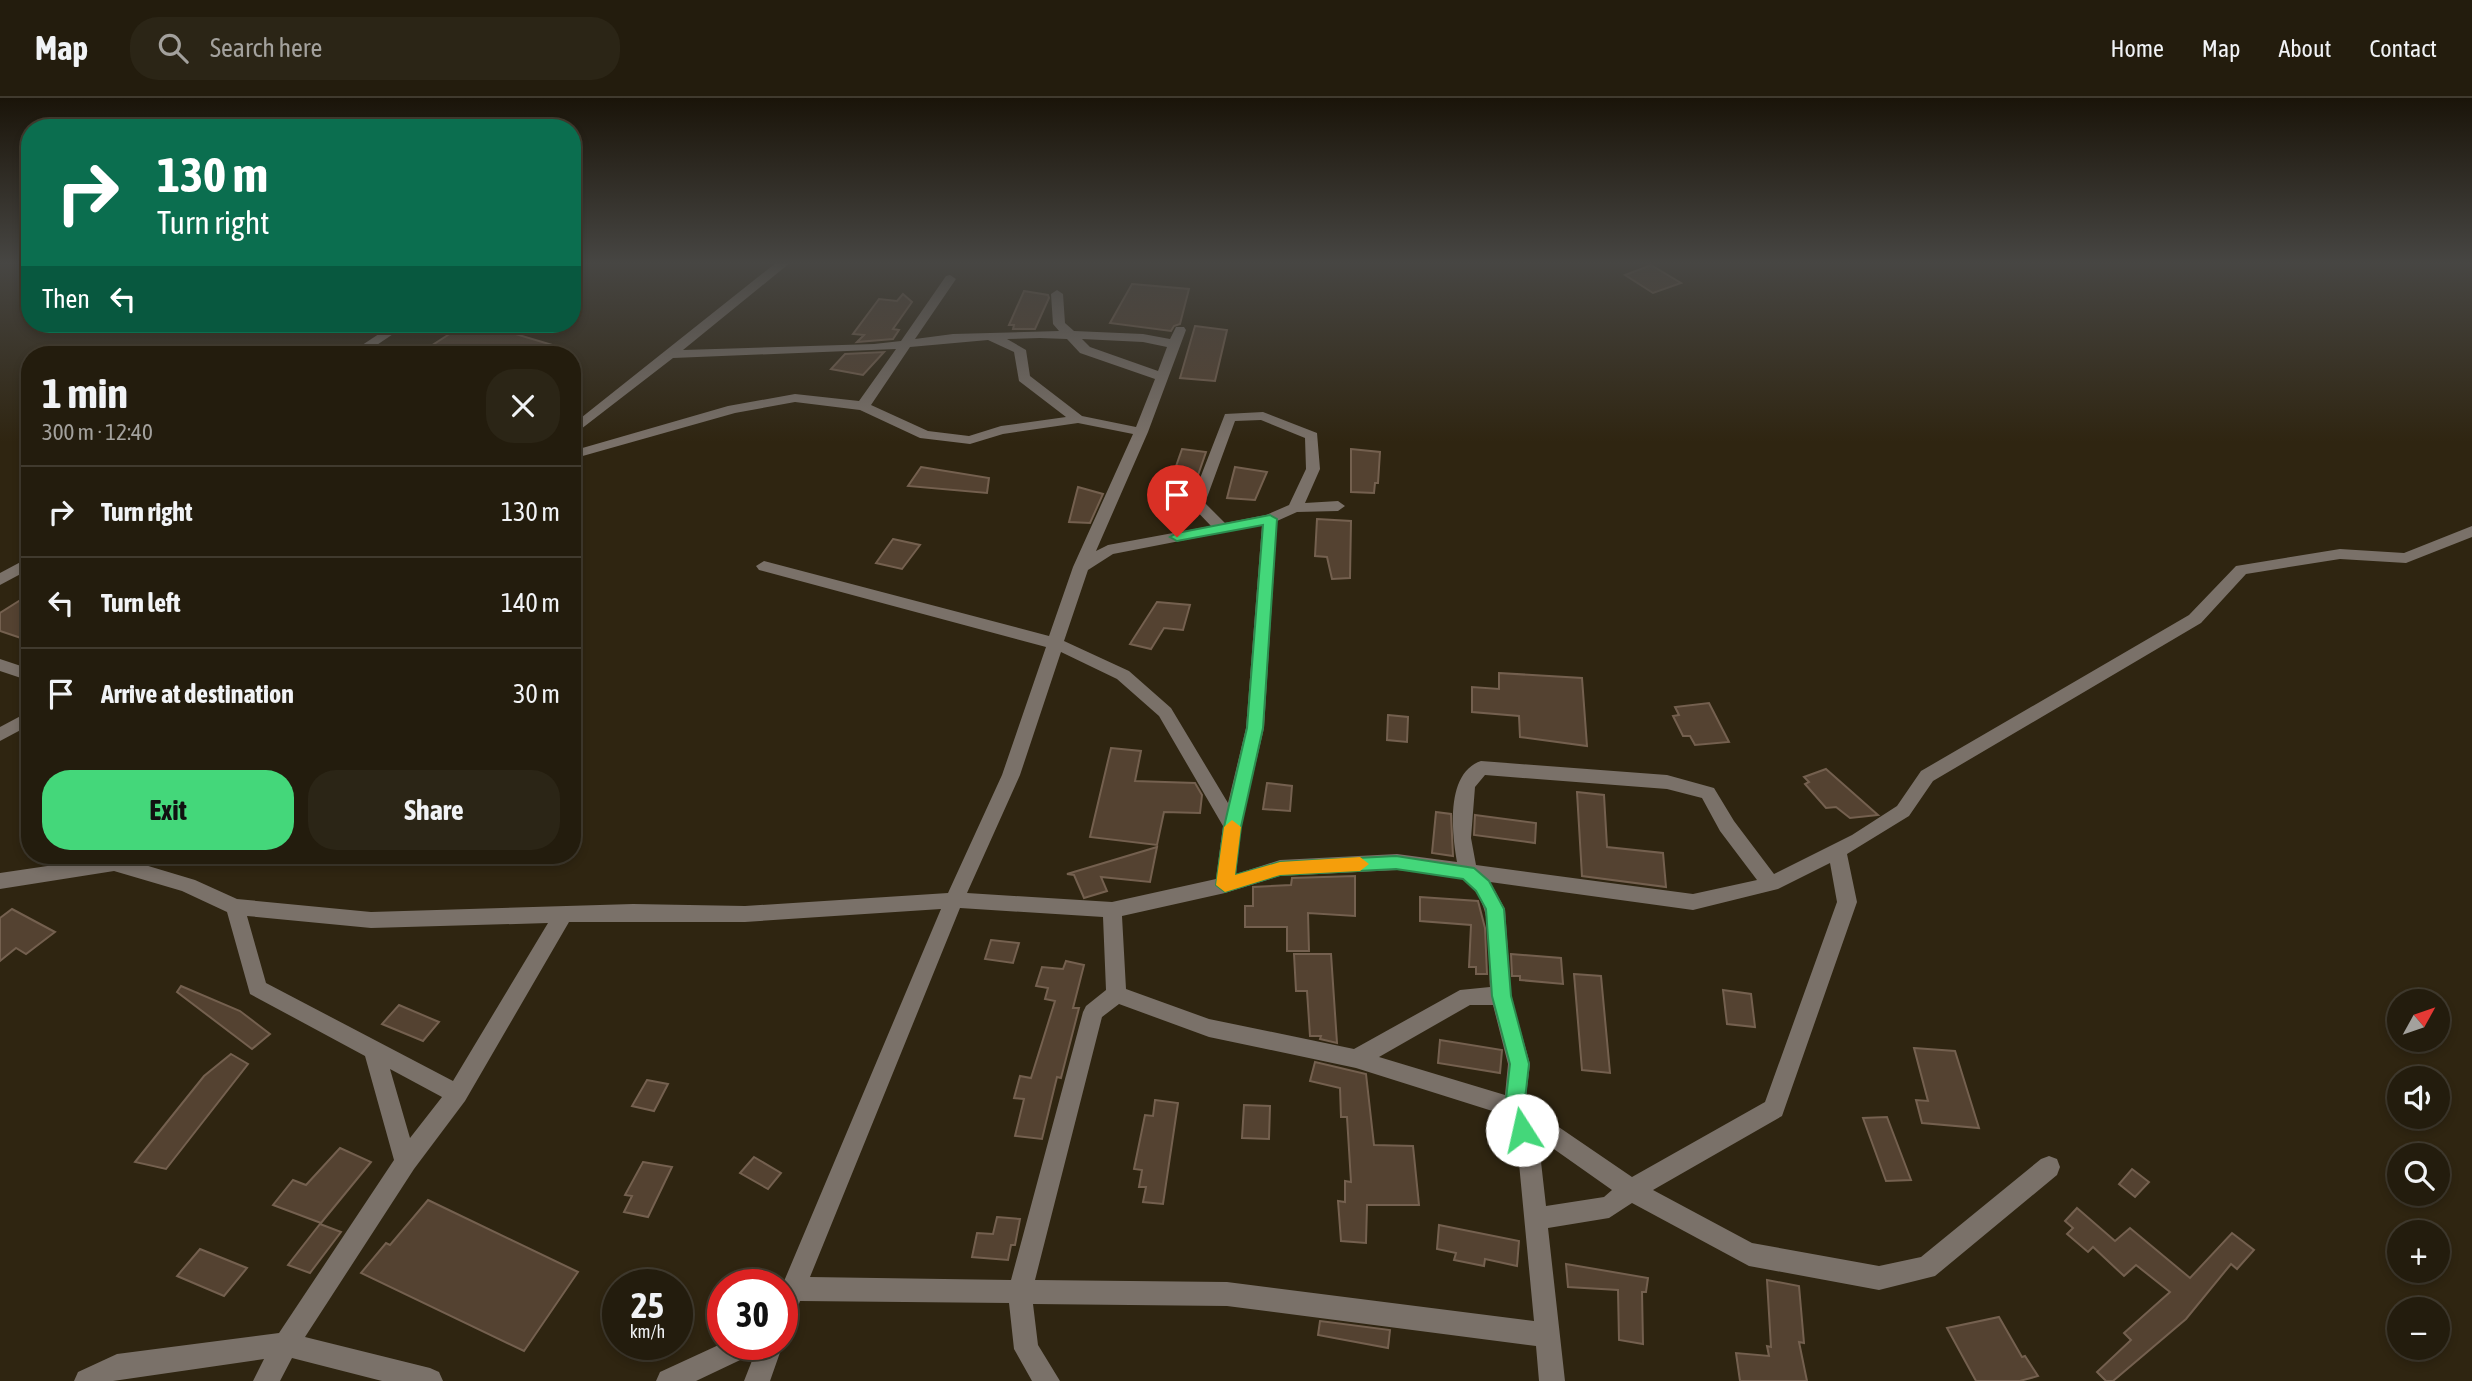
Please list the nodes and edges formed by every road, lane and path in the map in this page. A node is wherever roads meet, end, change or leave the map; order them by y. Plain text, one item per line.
1 (710, 322) edge
2 (919, 322) edge
3 (1059, 322) edge
4 (388, 333) edge
5 (1068, 334) junction
6 (990, 336) junction
7 (905, 342) junction
8 (367, 346) edge
9 (670, 354) junction
10 (1162, 377) junction
11 (863, 406) junction
12 (1079, 419) junction
13 (581, 425) edge
14 (1141, 432) junction
15 (581, 452) edge
16 (1338, 506) dead end
17 (1295, 508) junction
18 (1270, 519) junction
19 (1222, 528) junction
20 (2472, 531) edge
21 (764, 566) dead end
22 (21, 567) edge
23 (1081, 568) junction
24 (0, 580) edge
25 (1057, 644) junction
26 (0, 665) edge
27 (21, 672) edge
28 (21, 722) edge
29 (0, 735) edge
30 (1232, 827) junction
31 (1837, 851) junction
32 (108, 864) edge
33 (117, 864) edge
34 (1468, 873) junction
35 (0, 881) edge
36 (1771, 884) junction
37 (1225, 885) junction
38 (954, 900) junction
39 (235, 906) junction
40 (1112, 910) junction
41 (563, 914) junction
42 (1116, 994) junction
43 (1501, 996) junction
44 (375, 1053) junction
45 (1356, 1059) junction
46 (457, 1094) junction
47 (1514, 1108) junction
48 (406, 1162) junction
49 (2049, 1167) dead end
50 (1631, 1190) junction
51 (1538, 1219) junction
52 (798, 1277) edge
53 (798, 1289) edge
54 (1020, 1292) junction
55 (1545, 1335) junction
56 (286, 1344) junction
57 (713, 1360) edge
58 (765, 1360) edge
59 (87, 1381) edge
60 (266, 1381) edge
61 (430, 1381) edge
62 (669, 1381) edge
63 (757, 1381) edge
64 (1047, 1381) edge
65 (1552, 1381) edge

1 - 9 street
2 - 7 street
3 - 5 street
4 - 8 street
5 - 6 street
5 - 10 street
5 - 10 street
6 - 7 street
6 - 12 street
7 - 9 street
7 - 11 street
9 - 13 street
10 - 14 street
11 - 12 street
11 - 15 street
12 - 14 street
14 - 23 street
16 - 17 street
17 - 18 street
17 - 19 street
18 - 19 street
18 - 30 street
19 - 23 street
20 - 31 street
21 - 25 street
22 - 24 street
23 - 25 street
25 - 30 street
25 - 38 street
26 - 27 street
28 - 29 street
30 - 37 street
31 - 36 street
31 - 50 street
32 - 35 street
33 - 39 street
34 - 36 street
34 - 36 street
34 - 37 street
34 - 43 street
37 - 40 street
38 - 40 street
38 - 41 street
38 - 52 street
39 - 41 street
39 - 44 street
40 - 42 street
41 - 46 street
42 - 45 street
42 - 54 street
43 - 45 street
43 - 47 street
44 - 46 street
44 - 48 street
45 - 47 street
46 - 48 street
47 - 50 street
47 - 51 street
48 - 56 street
49 - 50 street
50 - 51 street
51 - 55 street
53 - 54 street
54 - 55 street
54 - 64 street
55 - 65 street
56 - 59 street
56 - 60 street
56 - 61 street
57 - 62 street
58 - 63 street

